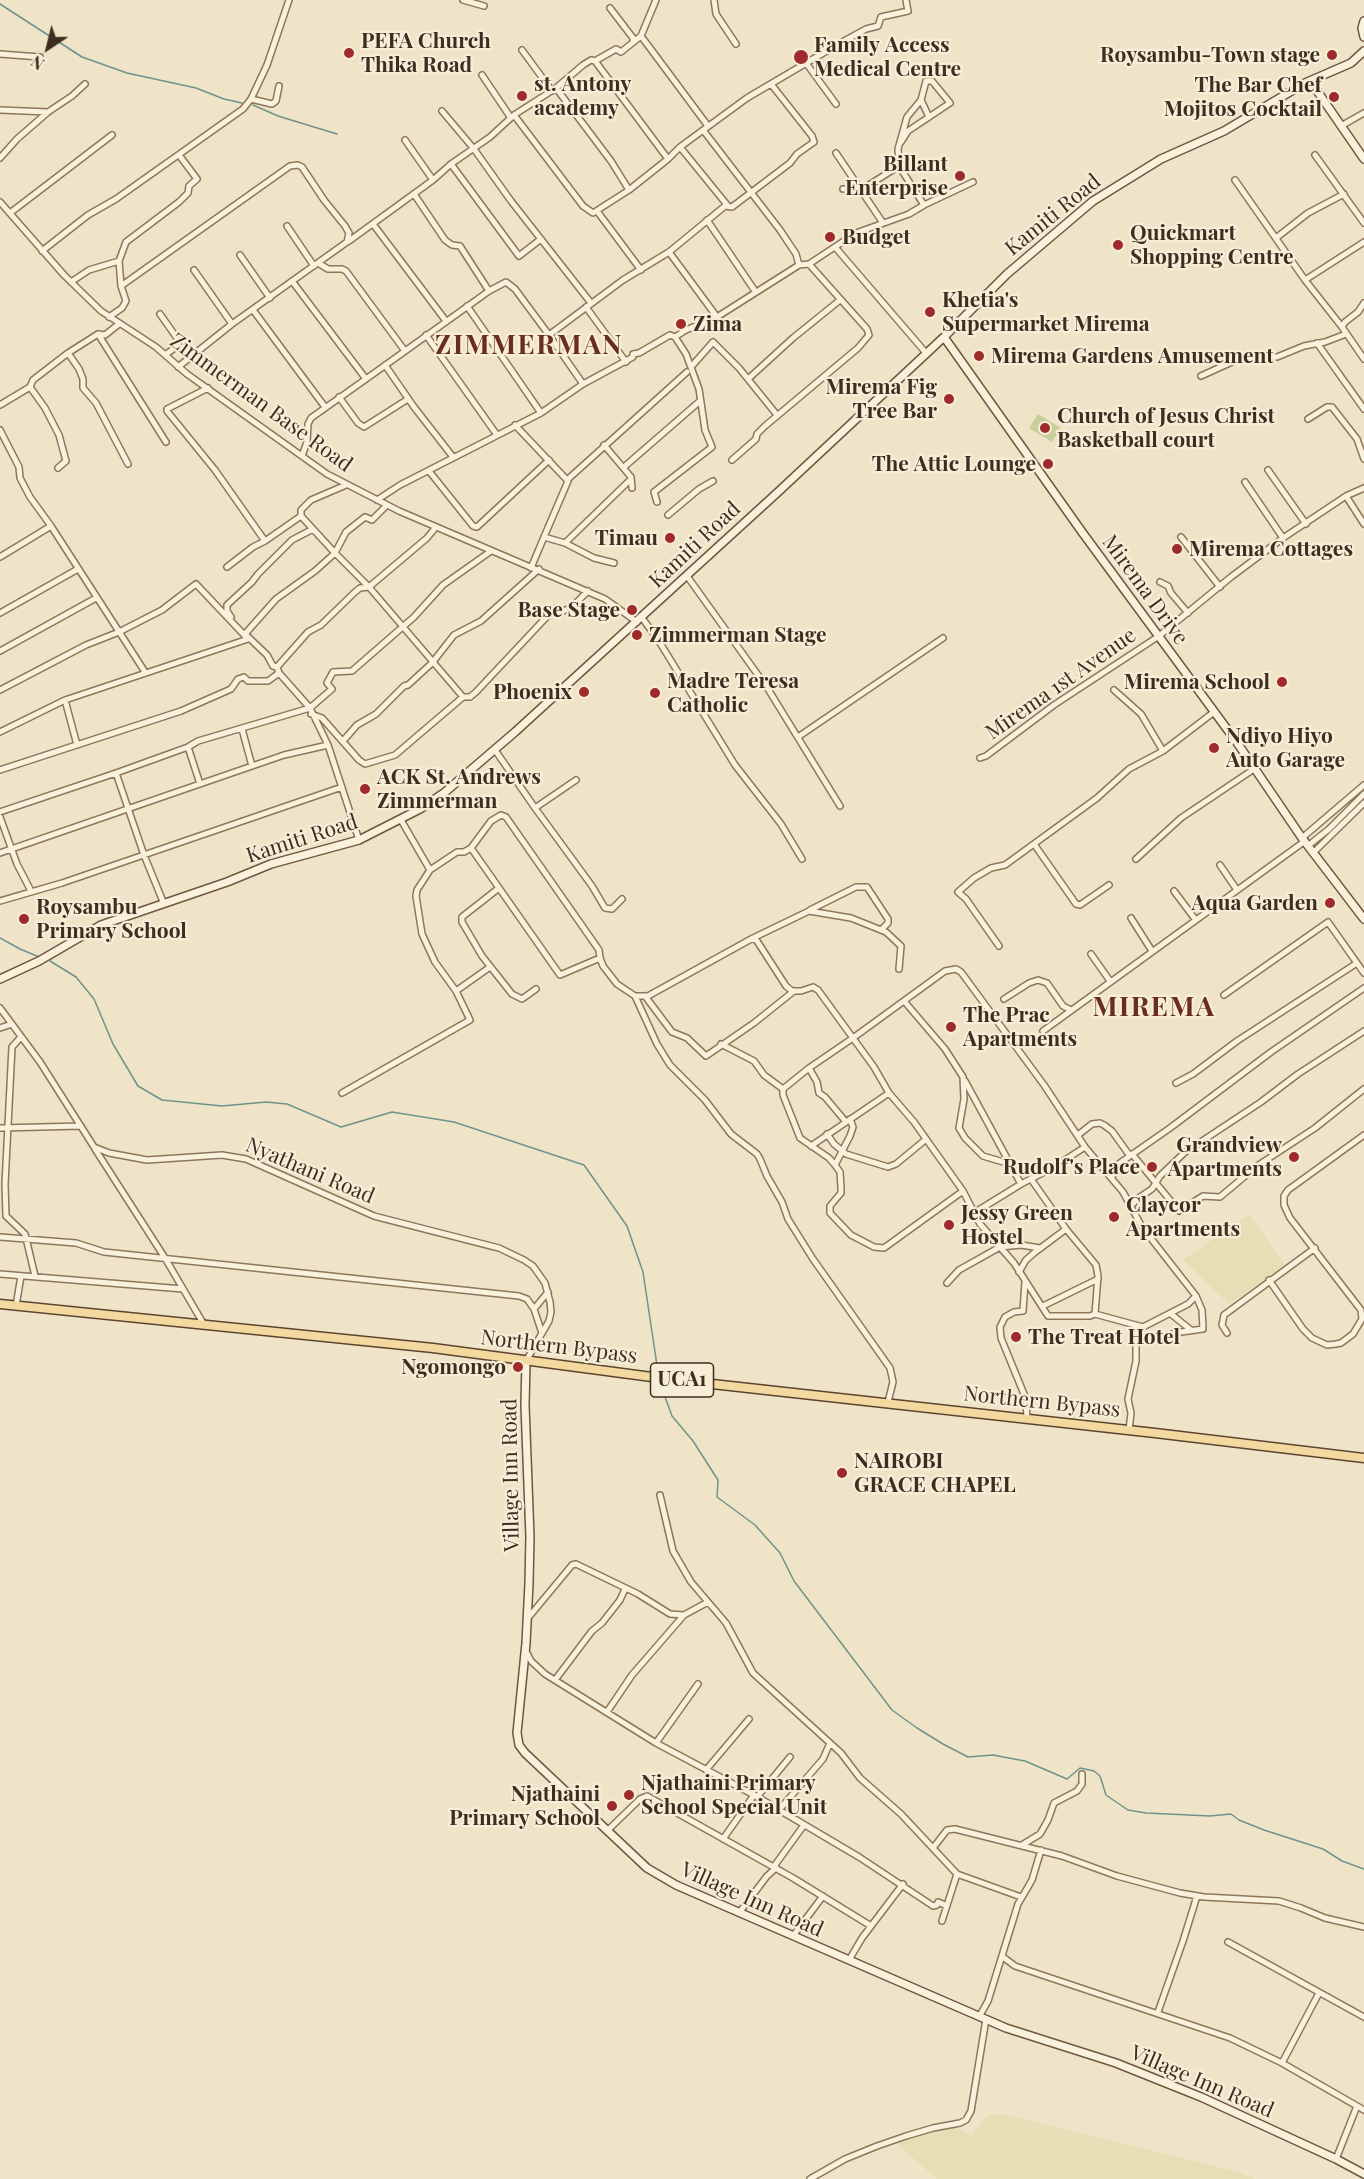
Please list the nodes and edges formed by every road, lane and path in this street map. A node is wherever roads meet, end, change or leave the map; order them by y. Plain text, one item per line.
1 (289, 0) edge
2 (463, 0) edge
3 (656, 0) edge
4 (714, 0) edge
5 (906, 0) edge
6 (484, 6) dead end
7 (610, 8) dead end
8 (1364, 21) edge
9 (641, 36) junction
10 (1364, 37) edge
11 (633, 42) junction
12 (736, 44) dead end
13 (522, 50) dead end
14 (1364, 51) edge
15 (0, 54) edge
16 (40, 57) dead end
17 (595, 61) junction
18 (806, 63) junction
19 (482, 75) dead end
20 (1311, 82) junction
21 (85, 84) dead end
22 (771, 84) junction
23 (279, 86) dead end
24 (554, 90) junction
25 (251, 99) junction
26 (921, 100) junction
27 (836, 104) dead end
28 (0, 110) edge
29 (442, 111) dead end
30 (48, 112) junction
31 (1364, 112) edge
32 (513, 117) junction
33 (929, 117) junction
34 (1341, 126) junction
35 (705, 128) junction
36 (111, 135) dead end
37 (405, 140) dead end
38 (901, 142) junction
39 (680, 147) junction
40 (474, 149) junction
41 (836, 153) dead end
42 (180, 155) junction
43 (1316, 155) dead end
44 (0, 158) edge
45 (668, 159) junction
46 (1364, 159) edge
47 (451, 164) junction
48 (899, 166) junction
49 (433, 180) junction
50 (1235, 180) dead end
51 (973, 182) dead end
52 (843, 189) dead end
53 (629, 190) junction
54 (861, 190) junction
55 (752, 192) junction
56 (414, 194) junction
57 (1344, 194) junction
58 (0, 202) edge
59 (924, 205) junction
60 (729, 208) junction
61 (597, 211) junction
62 (10, 213) junction
63 (707, 220) junction
64 (883, 223) junction
65 (1364, 223) edge
66 (373, 224) junction
67 (286, 226) dead end
68 (1276, 238) junction
69 (541, 239) junction
70 (348, 242) junction
71 (1364, 242) edge
72 (835, 247) junction
73 (42, 251) junction
74 (669, 252) junction
75 (240, 255) dead end
76 (119, 261) junction
77 (809, 264) junction
78 (316, 265) junction
79 (799, 265) junction
80 (194, 270) dead end
81 (641, 270) junction
82 (1305, 280) junction
83 (292, 281) junction
84 (71, 282) junction
85 (121, 286) junction
86 (489, 291) junction
87 (755, 291) junction
88 (270, 297) junction
89 (840, 300) junction
90 (591, 303) junction
91 (1364, 303) edge
92 (467, 306) junction
93 (586, 307) junction
94 (253, 310) junction
95 (1359, 311) junction
96 (160, 314) dead end
97 (109, 317) junction
98 (717, 317) junction
99 (1364, 317) edge
100 (446, 321) junction
101 (119, 324) junction
102 (232, 324) junction
103 (1342, 327) junction
104 (98, 334) junction
105 (1346, 334) junction
106 (549, 335) junction
107 (426, 336) junction
108 (675, 337) junction
109 (944, 337) junction
110 (1317, 343) junction
111 (405, 351) junction
112 (68, 352) junction
113 (926, 354) junction
114 (165, 355) junction
115 (1364, 359) edge
116 (626, 362) junction
117 (385, 365) junction
118 (178, 367) junction
119 (689, 369) junction
120 (1201, 376) dead end
121 (366, 379) junction
122 (748, 379) junction
123 (583, 384) junction
124 (30, 387) junction
125 (208, 388) junction
126 (339, 397) junction
127 (408, 399) junction
128 (700, 401) junction
129 (0, 405) edge
130 (325, 407) junction
131 (1364, 409) edge
132 (541, 413) junction
133 (777, 415) junction
134 (1308, 419) dead end
135 (516, 425) junction
136 (0, 430) edge
137 (496, 435) junction
138 (166, 442) dead end
139 (604, 445) junction
140 (302, 456) junction
141 (453, 458) junction
142 (1364, 459) edge
143 (549, 460) junction
144 (732, 460) dead end
145 (128, 464) dead end
146 (624, 467) junction
147 (58, 468) dead end
148 (1268, 470) dead end
149 (429, 471) junction
150 (631, 478) junction
151 (567, 480) junction
152 (713, 480) dead end
153 (1245, 482) dead end
154 (346, 485) junction
155 (633, 488) dead end
156 (1364, 488) edge
157 (1347, 496) junction
158 (376, 500) junction
159 (657, 502) dead end
160 (387, 505) junction
161 (668, 515) dead end
162 (301, 516) junction
163 (1306, 524) junction
164 (1364, 524) edge
165 (51, 526) junction
166 (436, 527) junction
167 (313, 529) junction
168 (544, 537) junction
169 (1181, 537) dead end
170 (1283, 538) junction
171 (266, 542) junction
172 (565, 543) junction
173 (491, 551) junction
174 (335, 554) junction
175 (0, 557) edge
176 (614, 563) dead end
177 (227, 567) dead end
178 (531, 568) junction
179 (78, 569) junction
180 (539, 569) junction
181 (687, 576) junction
182 (1160, 582) dead end
183 (369, 587) junction
184 (1220, 587) junction
185 (588, 591) junction
186 (96, 598) junction
187 (0, 613) edge
188 (1188, 614) junction
189 (639, 620) junction
190 (402, 627) junction
191 (119, 632) junction
192 (1159, 636) junction
193 (247, 637) junction
194 (944, 638) dead end
195 (0, 651) edge
196 (432, 663) junction
197 (278, 670) junction
198 (145, 672) junction
199 (0, 690) edge
200 (1114, 690) dead end
201 (463, 697) junction
202 (65, 700) junction
203 (310, 711) junction
204 (1214, 712) junction
205 (242, 729) junction
206 (0, 732) edge
207 (798, 737) junction
208 (343, 741) junction
209 (77, 745) junction
210 (328, 745) junction
211 (188, 747) junction
212 (495, 750) junction
213 (1163, 751) junction
214 (980, 758) dead end
215 (252, 766) junction
216 (1254, 769) junction
217 (0, 770) edge
218 (116, 773) junction
219 (576, 780) dead end
220 (200, 784) junction
221 (1364, 785) edge
222 (342, 786) junction
223 (1364, 794) edge
224 (1364, 803) edge
225 (840, 806) dead end
226 (535, 808) junction
227 (129, 810) junction
228 (0, 815) edge
229 (401, 820) junction
230 (359, 840) junction
231 (1305, 841) junction
232 (1034, 844) junction
233 (471, 848) junction
234 (11, 849) junction
235 (1314, 852) junction
236 (0, 853) edge
237 (144, 855) junction
238 (802, 859) dead end
239 (1136, 860) dead end
240 (1220, 865) dead end
241 (430, 870) junction
242 (1109, 885) dead end
243 (499, 888) junction
244 (1237, 890) junction
245 (31, 891) junction
246 (1174, 891) dead end
247 (622, 899) dead end
248 (0, 901) edge
249 (164, 904) junction
250 (1361, 909) edge
251 (809, 911) junction
252 (1131, 918) dead end
253 (1195, 919) junction
254 (1364, 919) edge
255 (881, 930) junction
256 (753, 938) junction
257 (999, 946) dead end
258 (1152, 951) junction
259 (1091, 954) dead end
260 (600, 958) junction
261 (1357, 963) junction
262 (490, 967) junction
263 (899, 969) dead end
264 (1364, 973) edge
265 (0, 979) edge
266 (1110, 981) junction
267 (1364, 988) edge
268 (536, 989) dead end
269 (456, 991) junction
270 (794, 991) junction
271 (1224, 995) dead end
272 (634, 996) junction
273 (645, 996) junction
274 (1004, 999) dead end
275 (904, 1001) junction
276 (0, 1008) edge
277 (1071, 1010) junction
278 (12, 1024) junction
279 (0, 1028) edge
280 (1043, 1031) dead end
281 (1363, 1032) edge
282 (21, 1037) junction
283 (853, 1038) junction
284 (1364, 1041) edge
285 (722, 1045) junction
286 (809, 1068) junction
287 (963, 1077) junction
288 (1176, 1083) dead end
289 (783, 1089) junction
290 (1364, 1089) edge
291 (342, 1093) dead end
292 (889, 1093) junction
293 (848, 1121) junction
294 (81, 1126) junction
295 (0, 1128) edge
296 (8, 1128) junction
297 (827, 1134) junction
298 (1078, 1135) junction
299 (1364, 1135) edge
300 (925, 1140) junction
301 (811, 1146) junction
302 (94, 1147) junction
303 (1085, 1147) junction
304 (842, 1151) junction
305 (1131, 1155) junction
306 (1010, 1164) junction
307 (835, 1165) junction
308 (1112, 1177) junction
309 (1031, 1179) junction
310 (1156, 1182) junction
311 (2, 1184) edge
312 (1020, 1184) junction
313 (963, 1191) junction
314 (1130, 1207) junction
315 (974, 1213) junction
316 (1065, 1229) junction
317 (0, 1237) edge
318 (26, 1238) junction
319 (1000, 1247) junction
320 (1040, 1248) junction
321 (1315, 1248) junction
322 (165, 1258) junction
323 (1019, 1272) junction
324 (0, 1274) edge
325 (21, 1276) junction
326 (35, 1276) junction
327 (1098, 1278) junction
328 (1269, 1280) junction
329 (1025, 1282) junction
330 (947, 1283) dead end
331 (183, 1289) junction
332 (548, 1292) junction
333 (1197, 1296) junction
334 (0, 1304) edge
335 (16, 1306) junction
336 (1043, 1306) junction
337 (534, 1309) junction
338 (1095, 1314) junction
339 (1171, 1314) junction
340 (202, 1323) junction
341 (1143, 1327) junction
342 (1191, 1330) junction
343 (542, 1333) junction
344 (1174, 1333) dead end
345 (1227, 1333) dead end
346 (526, 1361) junction
347 (888, 1402) junction
348 (1028, 1419) junction
349 (1129, 1430) junction
350 (1364, 1458) edge
351 (660, 1495) dead end
352 (625, 1588) junction
353 (708, 1602) junction
354 (684, 1615) junction
355 (528, 1618) junction
356 (526, 1650) junction
357 (555, 1680) junction
358 (698, 1684) dead end
359 (607, 1712) junction
360 (749, 1719) dead end
361 (656, 1743) junction
362 (830, 1743) junction
363 (790, 1757) dead end
364 (706, 1770) junction
365 (1082, 1774) dead end
366 (756, 1796) junction
367 (779, 1810) junction
368 (804, 1825) junction
369 (607, 1831) junction
370 (723, 1839) junction
371 (1022, 1845) junction
372 (933, 1848) junction
373 (1041, 1850) junction
374 (776, 1869) junction
375 (957, 1874) junction
376 (903, 1884) junction
377 (823, 1896) junction
378 (1197, 1896) junction
379 (1021, 1897) junction
380 (947, 1906) junction
381 (739, 1913) junction
382 (942, 1921) dead end
383 (871, 1926) junction
384 (1364, 1927) edge
385 (793, 1936) junction
386 (1228, 1942) dead end
387 (1003, 1957) junction
388 (849, 1960) junction
389 (1319, 1993) junction
390 (1158, 2012) junction
391 (1364, 2017) edge
392 (982, 2018) junction
393 (1282, 2063) junction
394 (1357, 2106) junction
395 (1364, 2110) edge
396 (1336, 2159) junction
397 (1364, 2174) edge
398 (810, 2179) edge

1 - 25 street
2 - 6 street
3 - 9 street
4 - 12 street
5 - 18 street
7 - 11 street
8 - 10 street
9 - 11 street
9 - 35 street
11 - 17 street
13 - 24 street
14 - 20 street, Kamiti Road
15 - 16 street
17 - 24 street
17 - 45 street
18 - 22 street
18 - 27 street
19 - 32 street
20 - 34 street
20 - 109 street, Kamiti Road
21 - 30 street
22 - 35 street
22 - 55 street
23 - 25 street
24 - 32 street
24 - 53 street
25 - 42 street
26 - 33 street
26 - 33 street
26 - 38 street
28 - 30 street
29 - 40 street
30 - 44 street
31 - 34 street
32 - 40 street
32 - 61 street
33 - 38 street
34 - 46 street
35 - 39 street
35 - 55 street
36 - 62 street
37 - 49 street
38 - 48 street
39 - 45 street
39 - 60 street
40 - 47 street
40 - 69 street
41 - 54 street
42 - 73 street
42 - 76 street
43 - 57 street
45 - 53 street
47 - 49 street
47 - 69 street
48 - 54 street
48 - 59 street
49 - 56 street
50 - 68 street
51 - 59 street
52 - 54 street
53 - 61 street
54 - 64 street
55 - 60 street
55 - 79 street
56 - 66 street
56 - 86 street
57 - 65 street
57 - 68 street
58 - 62 street, Zimmerman Base Road
59 - 64 street
60 - 63 street
61 - 81 street
62 - 73 street, Zimmerman Base Road
63 - 74 street
63 - 87 street
64 - 72 street
66 - 70 street
66 - 100 street
67 - 78 street
68 - 82 street
69 - 90 street
70 - 78 street
70 - 85 street
71 - 82 street
72 - 77 street
72 - 113 street
73 - 84 street, Zimmerman Base Road
74 - 81 street
74 - 98 street
75 - 88 street
76 - 84 street
76 - 85 street
77 - 79 street
77 - 89 street
78 - 83 street
78 - 111 street
79 - 87 street
80 - 102 street
81 - 90 street
82 - 103 street
83 - 88 street
83 - 121 street
84 - 97 street, Zimmerman Base Road
85 - 97 street
86 - 92 street
86 - 106 street
87 - 98 street
88 - 94 street
89 - 122 street
89 - 133 street
90 - 93 street
91 - 95 street
92 - 100 street
92 - 132 street
93 - 106 street
93 - 116 street
94 - 102 street
94 - 130 street
95 - 99 street
95 - 103 street
96 - 114 street
97 - 101 street, Zimmerman Base Road
98 - 108 street
100 - 107 street
101 - 104 street
101 - 114 street, Zimmerman Base Road
102 - 118 street
103 - 105 street
104 - 112 street
104 - 138 street
105 - 110 street
105 - 115 street
106 - 123 street
107 - 111 street
107 - 137 street
108 - 116 street
108 - 119 street
109 - 113 street, Kamiti Road
109 - 192 street, Mirema Drive
110 - 120 street
110 - 131 street
111 - 117 street
112 - 124 street
112 - 145 street
113 - 181 street, Kamiti Road
114 - 118 street, Zimmerman Base Road
116 - 123 street
117 - 121 street
117 - 127 street
118 - 125 street, Zimmerman Base Road
119 - 122 street
119 - 128 street
119 - 139 street
121 - 126 street
122 - 133 street
123 - 132 street
124 - 129 street
124 - 147 street
125 - 140 street, Zimmerman Base Road
125 - 171 street
126 - 127 street
126 - 130 street
127 - 141 street
128 - 146 street
128 - 159 street
130 - 140 street
132 - 135 street
133 - 144 street
134 - 142 street
135 - 137 street
135 - 143 street
136 - 165 street
137 - 141 street
139 - 146 street
139 - 151 street
140 - 154 street, Zimmerman Base Road
141 - 149 street
143 - 149 street
143 - 151 street
146 - 150 street
148 - 163 street
149 - 158 street
150 - 155 street
150 - 172 street
151 - 168 street
152 - 161 street
153 - 170 street
154 - 158 street, Zimmerman Base Road
154 - 162 street
156 - 157 street, Mirema 1st Avenue
157 - 163 street, Mirema 1st Avenue
157 - 164 street
158 - 160 street, Zimmerman Base Road
160 - 166 street, Zimmerman Base Road
160 - 174 street
162 - 167 street
162 - 171 street
163 - 170 street, Mirema 1st Avenue
165 - 175 street
165 - 179 street
166 - 173 street, Zimmerman Base Road
166 - 183 street
167 - 174 street
167 - 193 street
168 - 172 street
168 - 178 street
169 - 184 street
170 - 184 street, Mirema 1st Avenue
171 - 177 street
172 - 176 street
173 - 178 street, Zimmerman Base Road
173 - 190 street
174 - 183 street
174 - 193 street
178 - 180 street, Zimmerman Base Road
179 - 186 street
179 - 187 street
180 - 185 street, Zimmerman Base Road
180 - 196 street
181 - 189 street, Kamiti Road
181 - 207 street
182 - 188 street
183 - 190 street
183 - 197 street
184 - 188 street, Mirema 1st Avenue
185 - 189 street, Zimmerman Base Road
185 - 201 street
186 - 191 street
186 - 195 street
188 - 192 street, Mirema 1st Avenue
189 - 212 street, Kamiti Road
189 - 238 street, Zimmerman Base Road
190 - 196 street
190 - 203 street
191 - 193 street
191 - 198 street
191 - 199 street
192 - 204 street, Mirema Drive
192 - 214 street, Mirema 1st Avenue
193 - 197 street
193 - 198 street
194 - 207 street
196 - 201 street
196 - 208 street
197 - 203 street
197 - 209 street
198 - 202 street
200 - 213 street
201 - 208 street
202 - 206 street
202 - 209 street
203 - 205 street
203 - 208 street
203 - 210 street
204 - 213 street
204 - 216 street, Mirema Drive
205 - 211 street
205 - 215 street
207 - 225 street
209 - 217 street
210 - 215 street
210 - 222 street
211 - 218 street
211 - 220 street
212 - 226 street
212 - 229 street, Kamiti Road
213 - 232 street
215 - 220 street
216 - 231 street, Mirema Drive
216 - 239 street
218 - 227 street
218 - 228 street
219 - 226 street
220 - 227 street
221 - 231 street
222 - 230 street
222 - 237 street
223 - 231 street
224 - 235 street
226 - 247 street
227 - 234 street
227 - 237 street
228 - 234 street
229 - 230 street, Kamiti Road
229 - 241 street
230 - 249 street, Kamiti Road
231 - 235 street, Mirema Drive
231 - 244 street
232 - 242 street
232 - 257 street
233 - 241 street
233 - 243 street
233 - 260 street
234 - 236 street
234 - 245 street
235 - 250 street, Mirema Drive
237 - 245 street
237 - 249 street
240 - 244 street
241 - 269 street
243 - 260 street
243 - 262 street
244 - 253 street
245 - 248 street
246 - 253 street
249 - 265 street, Kamiti Road
250 - 254 street, Mirema Drive
251 - 255 street
251 - 255 street
251 - 256 street
252 - 258 street
253 - 258 street
255 - 263 street
256 - 270 street
256 - 273 street
258 - 266 street
259 - 266 street
260 - 272 street
261 - 264 street
261 - 271 street
261 - 288 street
262 - 268 street
262 - 269 street
266 - 277 street
267 - 305 street
269 - 291 street
270 - 283 street
270 - 285 street
272 - 273 street
272 - 347 street
273 - 285 street
274 - 277 street
275 - 283 street
275 - 287 street
275 - 298 street
276 - 278 street
277 - 280 street
278 - 279 street
278 - 282 street
281 - 284 street
281 - 310 street
282 - 294 street
282 - 296 street
283 - 286 street
283 - 292 street
285 - 289 street
286 - 289 street
286 - 293 street
287 - 306 street
287 - 306 street
289 - 301 street
290 - 310 street
292 - 293 street
292 - 300 street
293 - 297 street
293 - 304 street
294 - 296 street
294 - 302 street
295 - 296 street
296 - 311 street
297 - 301 street
297 - 304 street
298 - 303 street
298 - 305 street
299 - 321 street
300 - 304 street
300 - 313 street
301 - 307 street
302 - 322 street
302 - 332 street, Nyathani Road
303 - 308 street
303 - 309 street
304 - 307 street
305 - 308 street
305 - 310 street
306 - 312 street
307 - 313 street
308 - 314 street
309 - 312 street
309 - 316 street
310 - 314 street
311 - 318 street
312 - 315 street
313 - 315 street
314 - 333 street
315 - 319 street
316 - 320 street
316 - 327 street
317 - 318 street
318 - 322 street
318 - 326 street
319 - 320 street
319 - 323 street
319 - 330 street
320 - 323 street
321 - 328 street
321 - 328 street
322 - 331 street
322 - 337 street
323 - 329 street
324 - 325 street
325 - 326 street
325 - 335 street
326 - 331 street
327 - 336 street
327 - 338 street
328 - 345 street
329 - 336 street
329 - 348 street
331 - 340 street
332 - 337 street
332 - 343 street, Nyathani Road
333 - 339 street
333 - 342 street
334 - 335 main road, Northern Bypass / UCA1
335 - 340 main road, Northern Bypass / UCA1
336 - 338 street
337 - 343 street
338 - 341 street
339 - 341 street
339 - 342 street
340 - 346 main road, Northern Bypass / UCA1
341 - 349 street
342 - 344 street
343 - 346 street, Nyathani Road
346 - 347 main road, Northern Bypass / UCA1
346 - 355 street, Village Inn Road
347 - 348 main road, Northern Bypass / UCA1
348 - 349 main road, Northern Bypass / UCA1
349 - 350 main road, Northern Bypass / UCA1
351 - 353 street
352 - 354 street
352 - 355 street
352 - 357 street
353 - 354 street
353 - 362 street
354 - 359 street
355 - 356 street, Village Inn Road
356 - 357 street
356 - 369 street, Village Inn Road
357 - 359 street
358 - 361 street
359 - 361 street
360 - 364 street
361 - 364 street
362 - 367 street
362 - 372 street
363 - 366 street
364 - 366 street
365 - 371 street
366 - 367 street
366 - 370 street
367 - 368 street
368 - 374 street
368 - 376 street
369 - 370 street
369 - 381 street, Village Inn Road
370 - 374 street
371 - 372 street
371 - 373 street
372 - 375 street
373 - 378 street
373 - 379 street
374 - 377 street
374 - 381 street
375 - 379 street
375 - 380 street
376 - 380 street
376 - 383 street
377 - 383 street
377 - 385 street
378 - 384 street
378 - 390 street
379 - 387 street
380 - 382 street
381 - 385 street, Village Inn Road
383 - 388 street
385 - 388 street, Village Inn Road
386 - 389 street
387 - 390 street
387 - 392 street
388 - 392 street, Village Inn Road
389 - 391 street
389 - 393 street
390 - 393 street
392 - 396 street, Village Inn Road
392 - 398 street
393 - 394 street
394 - 395 street
394 - 396 street
396 - 397 street, Village Inn Road

